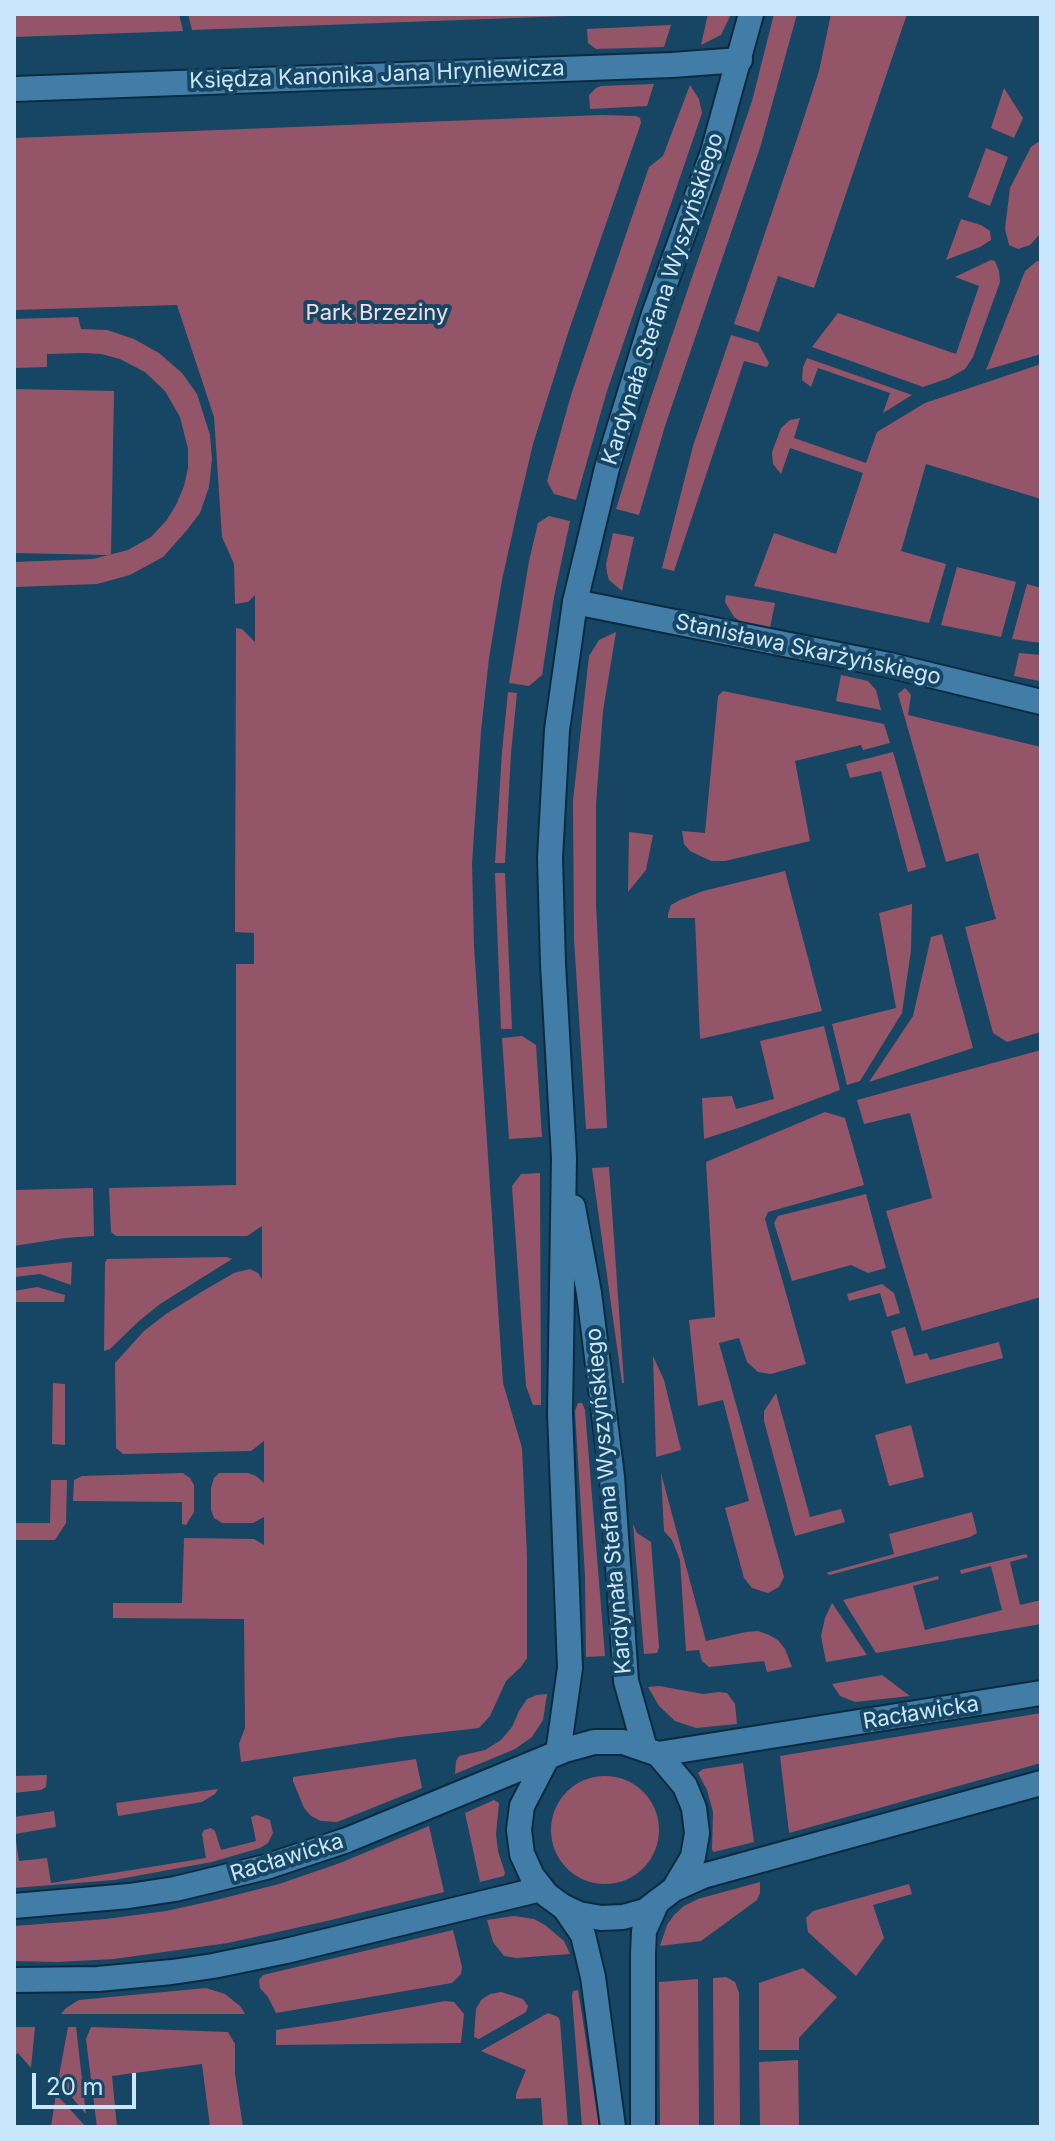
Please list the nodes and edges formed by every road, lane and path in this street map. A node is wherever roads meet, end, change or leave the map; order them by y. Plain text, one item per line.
1 (751, 14) edge
2 (740, 60) junction
3 (14, 89) edge
4 (575, 602) junction
5 (1041, 702) edge
6 (564, 1158) junction
7 (1041, 1693) edge
8 (652, 1751) junction
9 (552, 1755) junction
10 (1041, 1783) edge
11 (541, 1889) junction
12 (666, 1896) junction
13 (14, 1906) edge
14 (564, 1907) junction
15 (14, 1980) edge
16 (613, 2127) edge
17 (643, 2127) edge

1 - 2 street, Kardynała Stefana Wyszyńskiego
2 - 3 street, Księdza Kanonika Jana Hryniewicza
2 - 4 street, Kardynała Stefana Wyszyńskiego
4 - 5 street, Stanisława Skarżyńskiego
4 - 6 street, Kardynała Stefana Wyszyńskiego
6 - 8 street, Kardynała Stefana Wyszyńskiego
6 - 9 street, Kardynała Stefana Wyszyńskiego
7 - 8 street, Racławicka
8 - 9 street
8 - 12 street
9 - 11 street
9 - 13 street, Racławicka
10 - 12 street
11 - 14 street
11 - 15 street
12 - 14 street
12 - 17 street
14 - 16 street

